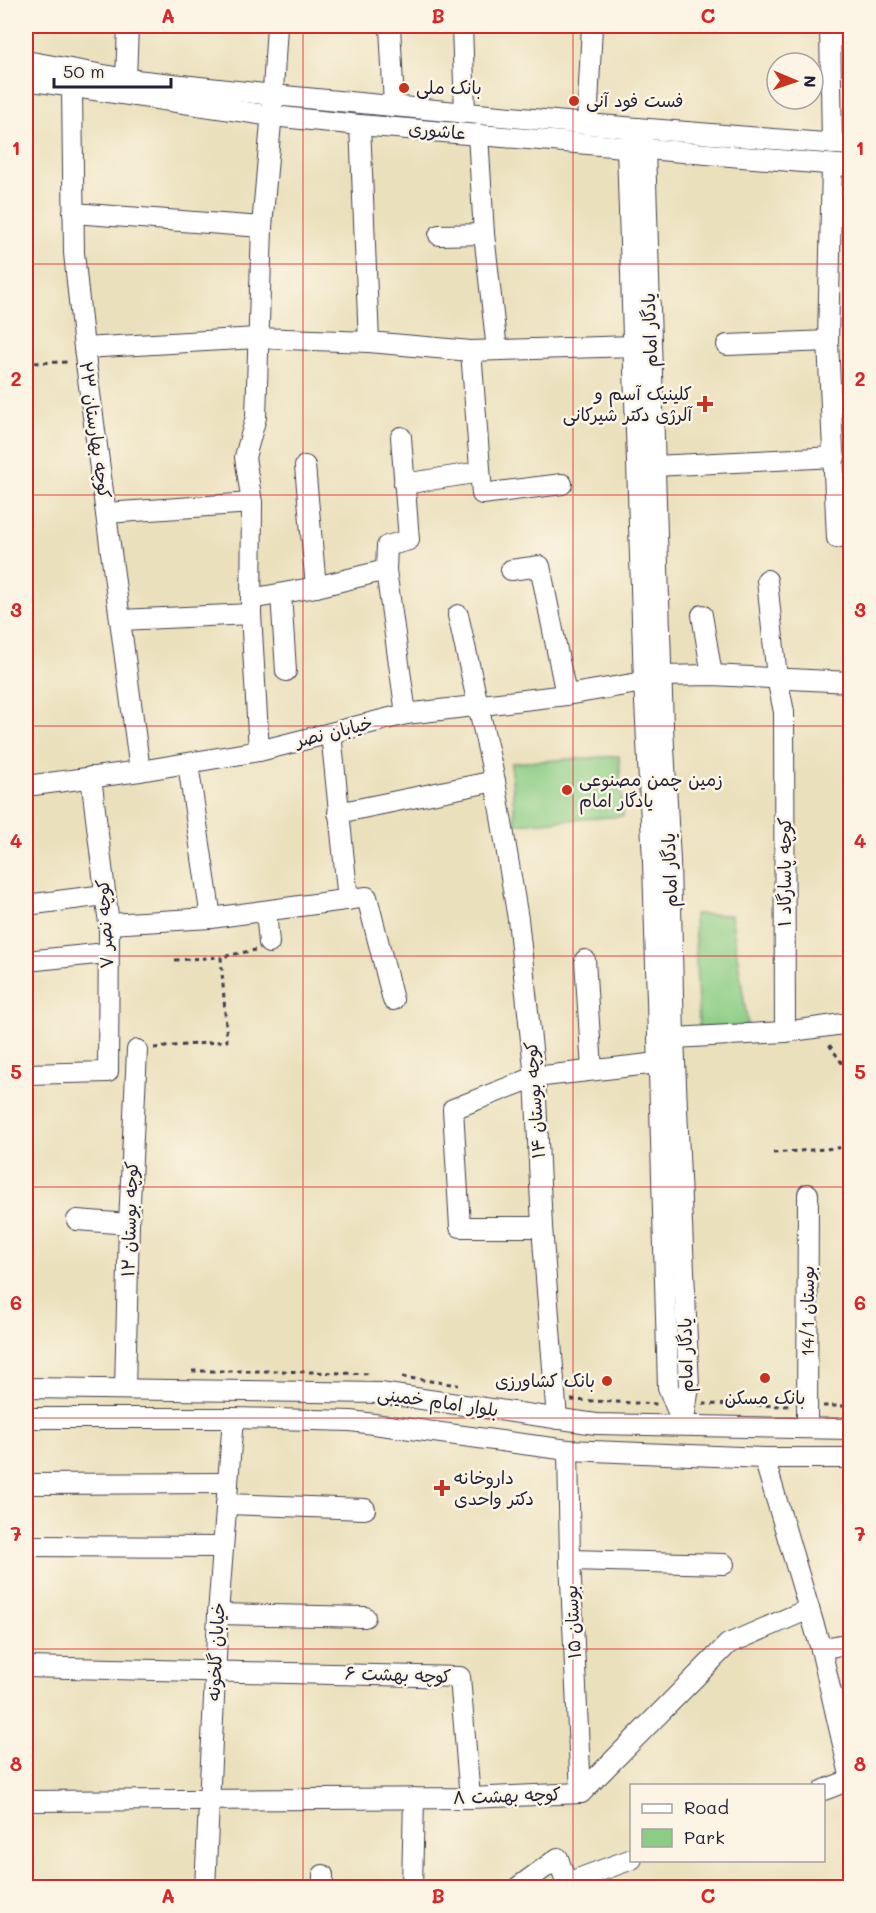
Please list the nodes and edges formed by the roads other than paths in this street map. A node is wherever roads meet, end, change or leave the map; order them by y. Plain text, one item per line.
1 (128, 26) edge
2 (277, 26) edge
3 (390, 26) edge
4 (462, 26) edge
5 (591, 26) edge
6 (830, 26) edge
7 (26, 61) edge
8 (126, 79) junction
9 (26, 80) edge
10 (72, 88) junction
11 (274, 88) junction
12 (393, 106) junction
13 (465, 112) junction
14 (272, 116) junction
15 (588, 124) junction
16 (360, 125) junction
17 (637, 128) junction
18 (478, 134) junction
19 (841, 145) edge
20 (636, 148) junction
21 (841, 166) edge
22 (637, 184) junction
23 (73, 213) junction
24 (262, 227) junction
25 (484, 234) junction
26 (439, 235) dead end
27 (257, 338) junction
28 (828, 341) junction
29 (369, 342) junction
30 (727, 345) dead end
31 (634, 346) junction
32 (497, 350) junction
33 (471, 351) junction
34 (85, 355) junction
35 (401, 437) dead end
36 (835, 457) junction
37 (305, 466) dead end
38 (654, 466) junction
39 (480, 472) junction
40 (843, 480) edge
41 (404, 484) junction
42 (562, 484) dead end
43 (252, 503) junction
44 (106, 513) junction
45 (837, 538) dead end
46 (386, 570) junction
47 (511, 570) dead end
48 (767, 580) dead end
49 (316, 587) junction
50 (281, 594) junction
51 (251, 607) junction
52 (458, 615) dead end
53 (702, 615) dead end
54 (120, 620) junction
55 (286, 671) dead end
56 (712, 675) junction
57 (777, 678) junction
58 (652, 679) junction
59 (850, 682) edge
60 (566, 695) junction
61 (479, 705) junction
62 (406, 714) junction
63 (331, 733) junction
64 (259, 752) junction
65 (188, 764) junction
66 (140, 771) junction
67 (91, 777) junction
68 (495, 782) junction
69 (26, 786) edge
70 (338, 813) junction
71 (662, 861) junction
72 (105, 895) junction
73 (348, 900) junction
74 (26, 905) edge
75 (266, 911) junction
76 (211, 918) junction
77 (108, 924) junction
78 (269, 943) road end
79 (107, 953) junction
80 (585, 960) dead end
81 (26, 961) edge
82 (393, 1000) dead end
83 (850, 1023) edge
84 (785, 1032) junction
85 (674, 1038) junction
86 (137, 1050) road end
87 (658, 1063) junction
88 (592, 1070) junction
89 (26, 1074) edge
90 (535, 1077) junction
91 (808, 1194) dead end
92 (77, 1220) dead end
93 (129, 1224) junction
94 (542, 1227) junction
95 (26, 1388) edge
96 (73, 1388) junction
97 (134, 1389) junction
98 (72, 1417) junction
99 (143, 1417) junction
100 (26, 1418) edge
101 (233, 1418) junction
102 (557, 1419) junction
103 (683, 1425) junction
104 (807, 1428) junction
105 (850, 1429) edge
106 (568, 1450) junction
107 (764, 1458) junction
108 (850, 1458) edge
109 (228, 1483) junction
110 (26, 1484) edge
111 (226, 1504) junction
112 (365, 1509) dead end
113 (26, 1546) edge
114 (222, 1547) junction
115 (570, 1560) junction
116 (724, 1564) dead end
117 (809, 1610) junction
118 (218, 1614) junction
119 (365, 1617) dead end
120 (850, 1643) edge
121 (821, 1649) junction
122 (26, 1667) edge
123 (215, 1670) junction
124 (850, 1775) edge
125 (850, 1780) edge
126 (825, 1790) edge
127 (581, 1793) junction
128 (414, 1798) junction
129 (470, 1798) junction
130 (208, 1800) junction
131 (26, 1801) edge
132 (630, 1860) edge
133 (568, 1885) edge
134 (205, 1887) edge
135 (412, 1887) edge
136 (517, 1887) edge

1 - 8 street
2 - 11 street
3 - 12 street
4 - 13 street
5 - 15 street
6 - 19 street
7 - 8 street, عاشوری
8 - 11 street, عاشوری
9 - 10 street, عاشوری
10 - 14 street, عاشوری
10 - 23 street, کوچه بهارستان ۲۳
11 - 12 street, عاشوری
11 - 14 street
12 - 13 street, عاشوری
13 - 15 street, عاشوری
14 - 16 street, عاشوری
14 - 24 street
15 - 17 street, عاشوری
16 - 18 street, عاشوری
16 - 29 street
17 - 19 street, عاشوری
17 - 20 street, یادگار امام
18 - 20 street, عاشوری
18 - 25 street
20 - 21 street, عاشوری
20 - 22 street, یادگار امام
21 - 28 street
22 - 31 street, یادگار امام
22 - 38 street, یادگار امام
23 - 24 street
23 - 34 street, کوچه بهارستان ۲۳
24 - 27 street
25 - 26 street
25 - 32 street
27 - 29 street
27 - 34 street
27 - 43 street
28 - 30 street
28 - 36 street
29 - 33 street
31 - 32 street
31 - 58 street, یادگار امام
32 - 33 street
33 - 39 street
34 - 44 street, کوچه بهارستان ۲۳
35 - 41 street
36 - 38 street
36 - 40 street
37 - 49 street
38 - 58 street, یادگار امام
39 - 41 street
39 - 42 street
40 - 45 street
41 - 46 street
43 - 44 street
43 - 51 street
44 - 54 street, کوچه بهارستان ۲۳
46 - 49 street
46 - 62 street
47 - 60 street
48 - 57 street, کوچه پاسارگاد ۱
49 - 50 street
50 - 51 street
50 - 55 street
51 - 54 street
51 - 64 street
52 - 61 street, کوچه بوستان ۱۴
53 - 56 street
54 - 66 street, کوچه بهارستان ۲۳
56 - 57 street, خیابان نصر
56 - 58 street, خیابان نصر
57 - 59 street, خیابان نصر
57 - 84 street, کوچه پاسارگاد ۱
58 - 60 street, خیابان نصر
58 - 71 street, یادگار امام
60 - 61 street, خیابان نصر
61 - 62 street, خیابان نصر
61 - 68 street, کوچه بوستان ۱۴
62 - 63 street, خیابان نصر
63 - 64 street, خیابان نصر
63 - 70 street
64 - 65 street, خیابان نصر
65 - 66 street, خیابان نصر
65 - 76 street
66 - 67 street, خیابان نصر
67 - 69 street, خیابان نصر
67 - 72 street, کوچه نصر ۷
68 - 70 street
68 - 90 street, کوچه بوستان ۱۴
70 - 73 street
71 - 85 street, یادگار امام
71 - 87 street, یادگار امام
72 - 74 street
72 - 77 street, کوچه نصر ۷
73 - 75 street
73 - 82 street
75 - 76 street
75 - 78 street
76 - 77 street
77 - 79 street, کوچه نصر ۷
79 - 81 street
79 - 89 street, کوچه نصر ۷
80 - 88 street
83 - 84 street
84 - 85 street
85 - 103 street, یادگار امام
86 - 93 street, کوچه بوستان ۱۲
87 - 88 street
87 - 103 street, یادگار امام
88 - 90 street
90 - 94 street, کوچه بوستان ۱۴
90 - 94 street
91 - 104 street, بوستان 14/1
92 - 93 street
93 - 97 street, کوچه بوستان ۱۲
94 - 102 street, کوچه بوستان ۱۴
95 - 96 street, بلوار امام خمینی
96 - 97 street, بلوار امام خمینی
96 - 98 street
97 - 99 street, کوچه بوستان ۱۲
97 - 102 street, بلوار امام خمینی
98 - 99 street, بلوار امام خمینی
98 - 100 street, بلوار امام خمینی
99 - 101 street, بلوار امام خمینی
101 - 106 street, بلوار امام خمینی
101 - 109 street, خیابان گلخونه
102 - 103 street, بلوار امام خمینی
103 - 104 street, بلوار امام خمینی
104 - 105 street, بلوار امام خمینی
106 - 107 street, بلوار امام خمینی
106 - 115 street, بوستان ۱۵
107 - 108 street, بلوار امام خمینی
107 - 117 street
109 - 110 street
109 - 111 street, خیابان گلخونه
111 - 112 street
111 - 114 street, خیابان گلخونه
113 - 114 street
114 - 118 street, خیابان گلخونه
115 - 116 street
115 - 127 street, بوستان ۱۵
117 - 121 street
117 - 127 street, کوچه بهشت ۸
118 - 119 street
118 - 123 street, خیابان گلخونه
120 - 121 street
121 - 124 street
122 - 123 street
123 - 129 street, کوچه بهشت ۶
123 - 130 street, خیابان گلخونه
125 - 126 street
127 - 129 street, کوچه بهشت ۸
128 - 129 street, کوچه بهشت ۸
128 - 130 street, کوچه بهشت ۸
128 - 135 street
130 - 131 street, کوچه بهشت ۸
130 - 134 street, خیابان گلخونه
132 - 133 street
133 - 136 street

